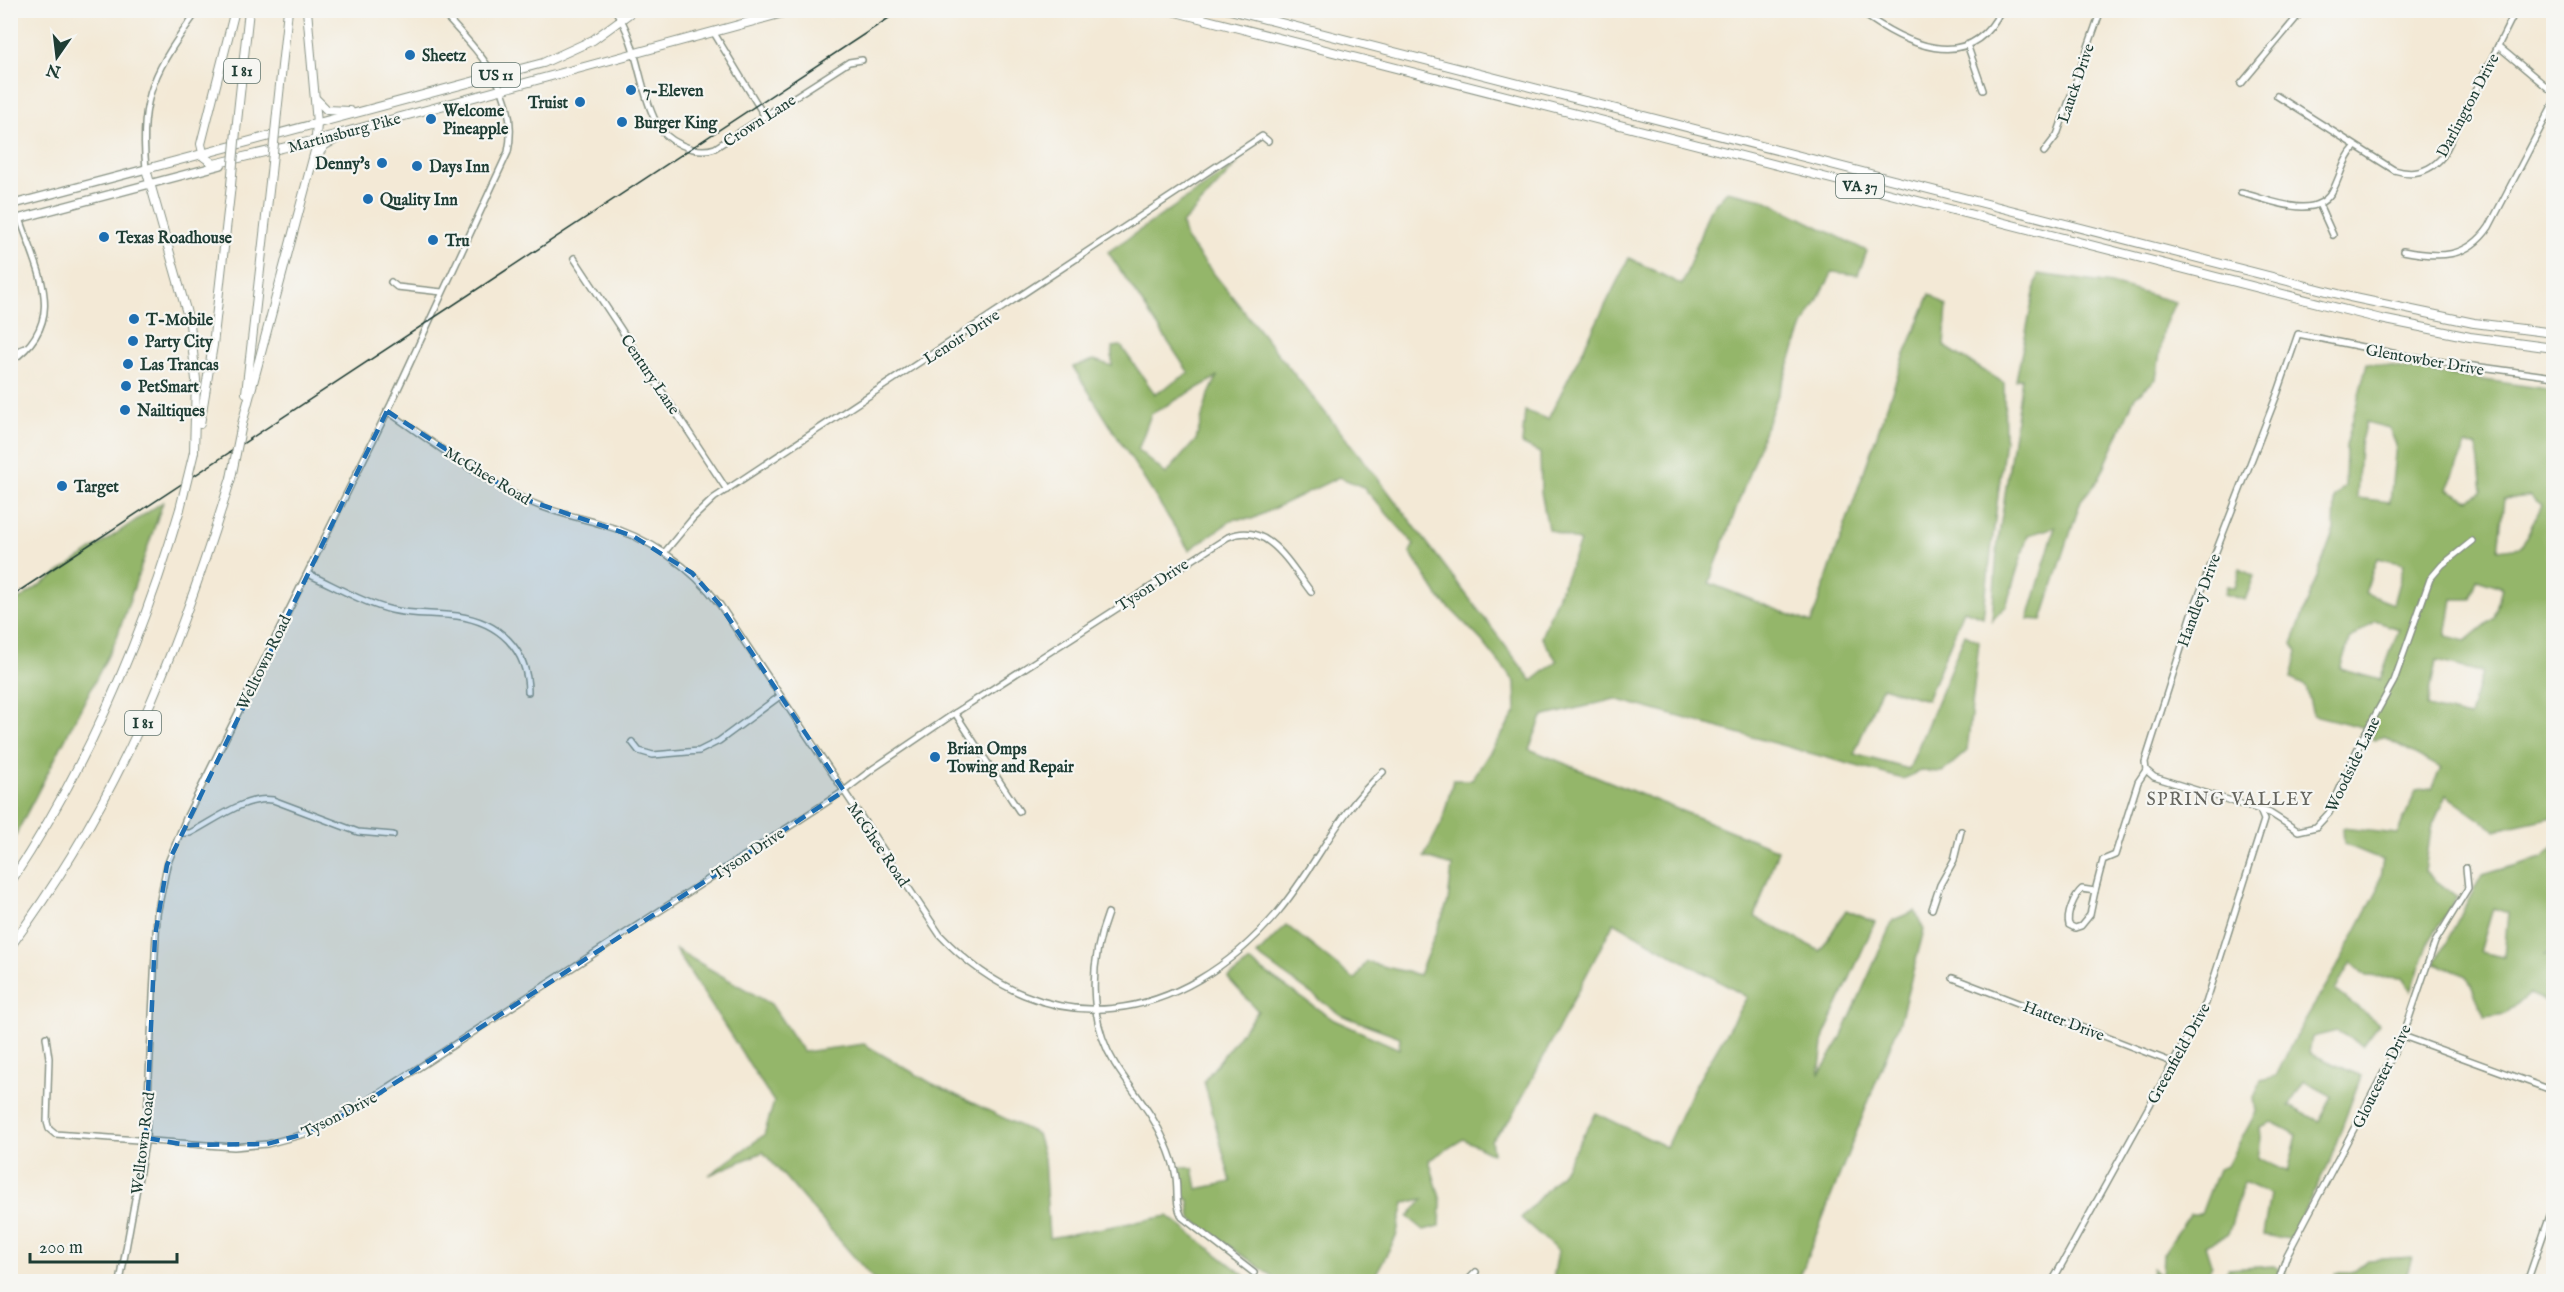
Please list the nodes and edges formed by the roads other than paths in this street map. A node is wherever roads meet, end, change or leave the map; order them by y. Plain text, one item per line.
1 (198, 10) edge
2 (235, 10) edge
3 (249, 10) edge
4 (288, 10) edge
5 (307, 10) edge
6 (440, 10) edge
7 (615, 10) edge
8 (634, 10) edge
9 (783, 10) edge
10 (795, 10) edge
11 (1168, 10) edge
12 (1230, 10) edge
13 (1244, 10) edge
14 (1858, 10) edge
15 (2001, 10) edge
16 (2101, 10) edge
17 (2303, 10) edge
18 (2516, 10) edge
19 (622, 20) junction
20 (748, 24) junction
21 (714, 33) junction
22 (1335, 38) junction
23 (1968, 46) junction
24 (2498, 46) junction
25 (636, 54) junction
26 (862, 60) dead end
27 (495, 76) junction
28 (2241, 84) dead end
29 (501, 90) junction
30 (1983, 90) dead end
31 (314, 93) junction
32 (2553, 93) edge
33 (2277, 96) dead end
34 (2553, 102) edge
35 (363, 111) junction
36 (765, 117) junction
37 (207, 121) junction
38 (317, 123) junction
39 (370, 125) junction
40 (316, 140) junction
41 (1269, 141) dead end
42 (2355, 147) junction
43 (2044, 152) dead end
44 (203, 154) junction
45 (182, 160) junction
46 (312, 164) junction
47 (221, 165) junction
48 (146, 169) junction
49 (149, 184) junction
50 (2241, 193) dead end
51 (2319, 204) junction
52 (10, 206) edge
53 (20, 218) junction
54 (10, 221) edge
55 (2333, 236) dead end
56 (2403, 251) dead end
57 (574, 258) dead end
58 (391, 282) dead end
59 (442, 292) junction
60 (2553, 333) edge
61 (2298, 334) joint
62 (25, 348) junction
63 (2553, 348) edge
64 (10, 354) edge
65 (10, 362) edge
66 (2553, 377) edge
67 (387, 411) junction
68 (242, 424) junction
69 (194, 452) junction
70 (727, 490) junction
71 (2472, 541) dead end
72 (664, 553) junction
73 (308, 574) junction
74 (1311, 592) dead end
75 (528, 692) dead end
76 (780, 696) junction
77 (955, 713) junction
78 (632, 742) dead end
79 (2146, 770) junction
80 (1383, 772) dead end
81 (844, 791) junction
82 (1019, 810) dead end
83 (2260, 810) junction
84 (1961, 831) dead end
85 (181, 833) junction
86 (393, 835) dead end
87 (2466, 868) dead end
88 (10, 883) edge
89 (2095, 891) junction
90 (1932, 909) dead end
91 (1108, 913) dead end
92 (10, 947) edge
93 (1953, 978) dead end
94 (1096, 1010) junction
95 (2403, 1036) junction
96 (46, 1037) dead end
97 (2174, 1063) junction
98 (2553, 1091) edge
99 (146, 1138) junction
100 (2553, 1204) edge
101 (1476, 1272) dead end
102 (1254, 1273) dead end
103 (120, 1281) edge
104 (1466, 1281) edge
105 (2052, 1281) edge
106 (2278, 1281) edge
107 (2527, 1281) edge

1 - 48 street
2 - 37 highway
3 - 69 highway, I 81, bridge
4 - 68 highway, I 81, bridge
5 - 31 highway
6 - 27 street, Welltown Road
7 - 19 street, Crown Lane
8 - 19 highway, Martinsburg Pike / US 11
9 - 20 main road, US 11
10 - 20 highway, Martinsburg Pike
11 - 63 highway, VA 37
12 - 22 highway, VA 37
13 - 22 highway
14 - 23 street
15 - 23 street
16 - 43 street, Lauck Drive
17 - 28 street
18 - 24 street, Darlington Drive
19 - 25 street, Crown Lane
19 - 27 highway, Martinsburg Pike / US 11
20 - 21 highway, Martinsburg Pike / US 11
21 - 25 highway, Martinsburg Pike / US 11
21 - 36 street
22 - 60 highway, VA 37
23 - 30 street
24 - 32 street
24 - 42 street, Darlington Drive
25 - 29 highway, Martinsburg Pike / US 11
25 - 36 street, Crown Lane
26 - 36 street, Crown Lane
27 - 29 street, Welltown Road
27 - 35 highway, Martinsburg Pike / US 11
29 - 39 highway, Martinsburg Pike / US 11
29 - 59 street, Welltown Road
31 - 35 highway
31 - 38 highway
33 - 42 street, Darlington Drive
34 - 56 street
35 - 38 highway, Martinsburg Pike / US 11
37 - 44 highway
37 - 45 highway
38 - 40 highway
38 - 44 highway, Martinsburg Pike / US 11
39 - 40 highway, Martinsburg Pike / US 11
39 - 46 highway
40 - 46 highway
40 - 47 highway, Martinsburg Pike / US 11
41 - 70 street, Lenoir Drive
42 - 51 street
44 - 45 highway, Martinsburg Pike / US 11
44 - 47 highway
45 - 48 highway, Martinsburg Pike / US 11
46 - 68 highway
47 - 49 main road, Martinsburg Pike / US 11
48 - 49 highway
48 - 52 main road, Martinsburg Pike / US 11
49 - 53 main road, Martinsburg Pike / US 11
49 - 69 highway
50 - 51 street
51 - 55 street
53 - 54 main road, Martinsburg Pike / US 11
53 - 62 street
57 - 70 street, Century Lane
58 - 59 street
59 - 67 street, Welltown Road
61 - 66 street, Glentowber Drive
61 - 79 street, Handley Drive
62 - 64 street
62 - 65 street
67 - 72 street, McGhee Road
67 - 73 street, Welltown Road
68 - 92 highway, I 81, bridge
69 - 88 highway, I 81, bridge
70 - 72 street, Lenoir Drive
71 - 83 street, Woodside Lane
72 - 76 street, McGhee Road
73 - 75 street
73 - 85 street, Welltown Road
74 - 77 street, Tyson Drive
76 - 78 street
76 - 81 street, McGhee Road
77 - 81 street, Tyson Drive
77 - 82 street
79 - 83 street, Woodside Lane
79 - 89 street, Handley Drive
80 - 94 street, McGhee Road
81 - 94 street, McGhee Road
81 - 99 street, Tyson Drive
83 - 97 street, Greenfield Drive
84 - 90 street
85 - 86 street
85 - 99 street, Welltown Road
87 - 95 street, Gloucester Drive
89 - 89 street
91 - 94 street
93 - 97 street, Hatter Drive
94 - 102 street
95 - 98 street
95 - 106 street, Gloucester Drive
96 - 99 street, Tyson Drive
97 - 105 street, Greenfield Drive
99 - 103 street, Welltown Road
100 - 107 street
101 - 104 street

